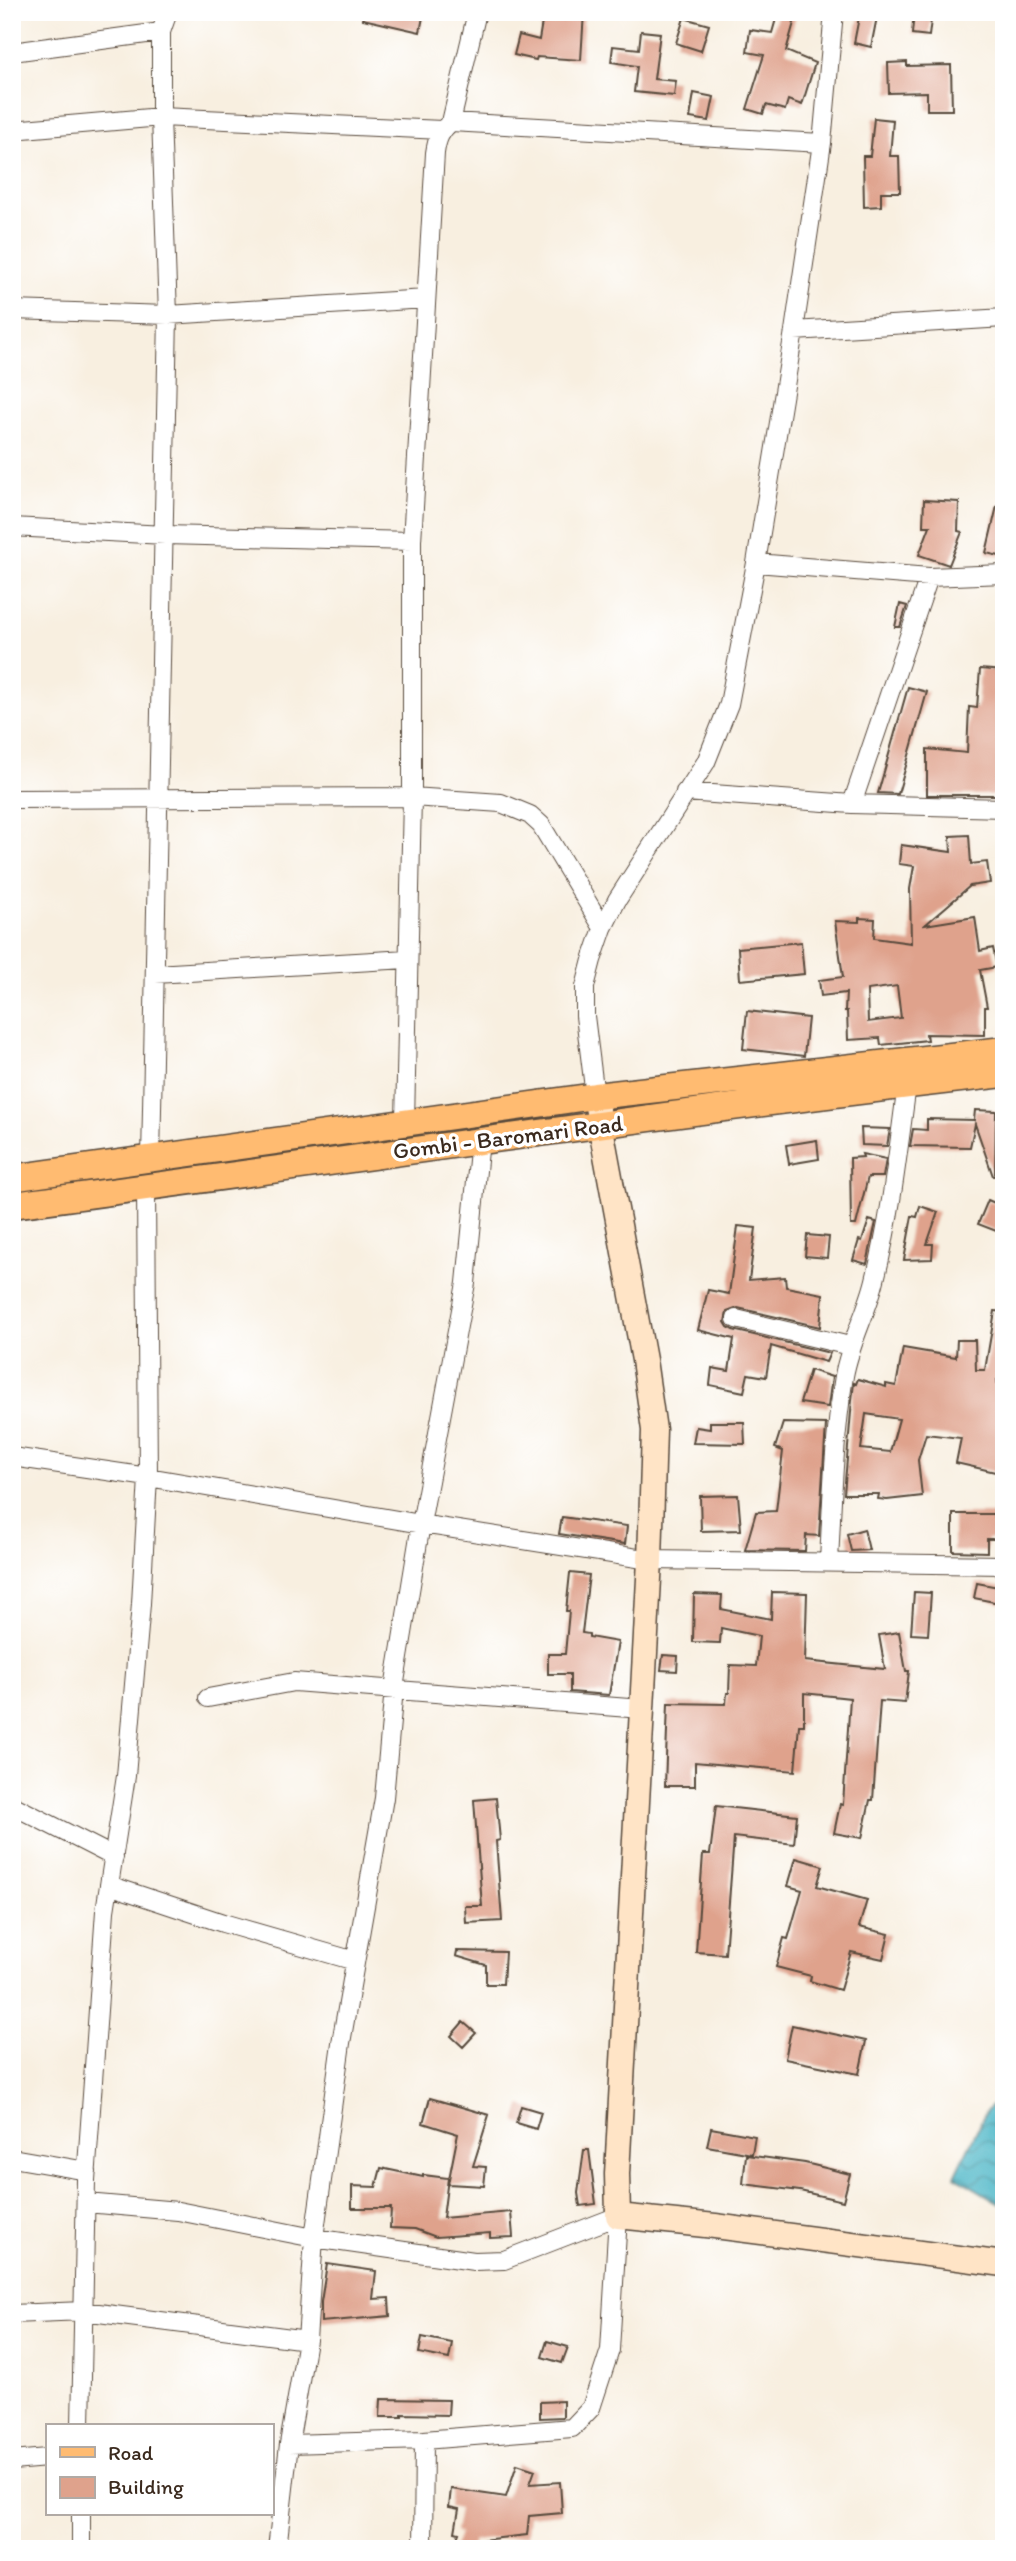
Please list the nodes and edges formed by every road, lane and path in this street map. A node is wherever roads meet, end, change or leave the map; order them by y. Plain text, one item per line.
1 (168, 12) edge
2 (477, 12) edge
3 (834, 12) edge
4 (162, 32) junction
5 (12, 52) edge
6 (161, 117) junction
7 (447, 126) junction
8 (12, 130) edge
9 (822, 143) junction
10 (426, 299) junction
11 (12, 310) edge
12 (168, 315) junction
13 (1004, 318) edge
14 (794, 331) junction
15 (12, 527) edge
16 (165, 535) junction
17 (412, 541) junction
18 (756, 563) junction
19 (1004, 574) edge
20 (929, 578) junction
21 (685, 792) junction
22 (159, 797) junction
23 (412, 797) junction
24 (12, 799) edge
25 (852, 804) junction
26 (1004, 808) edge
27 (603, 928) junction
28 (407, 959) junction
29 (155, 974) junction
30 (1004, 1050) edge
31 (1004, 1074) edge
32 (906, 1085) junction
33 (595, 1097) junction
34 (405, 1122) junction
35 (600, 1125) junction
36 (480, 1140) junction
37 (151, 1158) junction
38 (12, 1178) edge
39 (146, 1187) junction
40 (12, 1205) edge
41 (736, 1319) dead end
42 (850, 1346) junction
43 (12, 1457) edge
44 (148, 1477) junction
45 (421, 1524) junction
46 (650, 1560) junction
47 (829, 1562) junction
48 (1004, 1565) edge
49 (394, 1688) junction
50 (208, 1698) dead end
51 (642, 1709) junction
52 (12, 1805) edge
53 (114, 1857) junction
54 (109, 1885) junction
55 (355, 1961) junction
56 (12, 2158) edge
57 (87, 2171) junction
58 (86, 2203) junction
59 (618, 2216) junction
60 (314, 2238) junction
61 (1004, 2264) edge
62 (83, 2311) junction
63 (12, 2314) edge
64 (307, 2340) junction
65 (81, 2424) edge
66 (424, 2440) junction
67 (289, 2444) junction
68 (46, 2458) edge
69 (12, 2461) edge
70 (81, 2516) edge
71 (81, 2549) edge
72 (277, 2549) edge
73 (423, 2549) edge

1 - 4 street
2 - 7 street
3 - 9 street
4 - 5 street
4 - 6 street
6 - 7 street
6 - 8 street
6 - 12 street
7 - 9 street
7 - 10 street
9 - 14 street
10 - 12 street
10 - 17 street
11 - 12 street
12 - 16 street
13 - 14 street
14 - 18 street
15 - 16 street
16 - 17 street
16 - 22 street
17 - 23 street
18 - 20 street
18 - 21 street
19 - 20 street
20 - 25 street
21 - 25 street
21 - 27 street
22 - 23 street
22 - 24 street
22 - 29 street
23 - 27 street
23 - 28 street
25 - 26 street
27 - 33 street
28 - 29 street
28 - 34 street
29 - 37 street
30 - 33 main road, Gombi - Baromari Road
31 - 32 main road, Gombi - Baromari Road
32 - 35 main road, Gombi - Baromari Road
32 - 42 street
33 - 34 main road, Gombi - Baromari Road
33 - 35 street
34 - 37 main road, Gombi - Baromari Road
35 - 36 main road, Gombi - Baromari Road
35 - 46 street
36 - 39 main road, Gombi - Baromari Road
36 - 45 street
37 - 38 main road, Gombi - Baromari Road
39 - 40 main road, Gombi - Baromari Road
39 - 44 street
41 - 42 street
42 - 47 street
43 - 44 street
44 - 45 street
44 - 53 street
45 - 46 street
45 - 49 street
46 - 47 street
46 - 51 street
47 - 48 street
49 - 50 street
49 - 51 street
49 - 55 street
51 - 59 street
52 - 53 street
53 - 54 street
54 - 55 street
54 - 57 street
55 - 60 street
56 - 57 street
57 - 58 street
58 - 60 street
58 - 62 street
59 - 60 street
59 - 61 street
59 - 66 street
60 - 64 street
62 - 63 street
62 - 64 street
62 - 65 street
64 - 67 street
66 - 67 street
66 - 73 street
67 - 72 street
68 - 69 street
70 - 71 street

